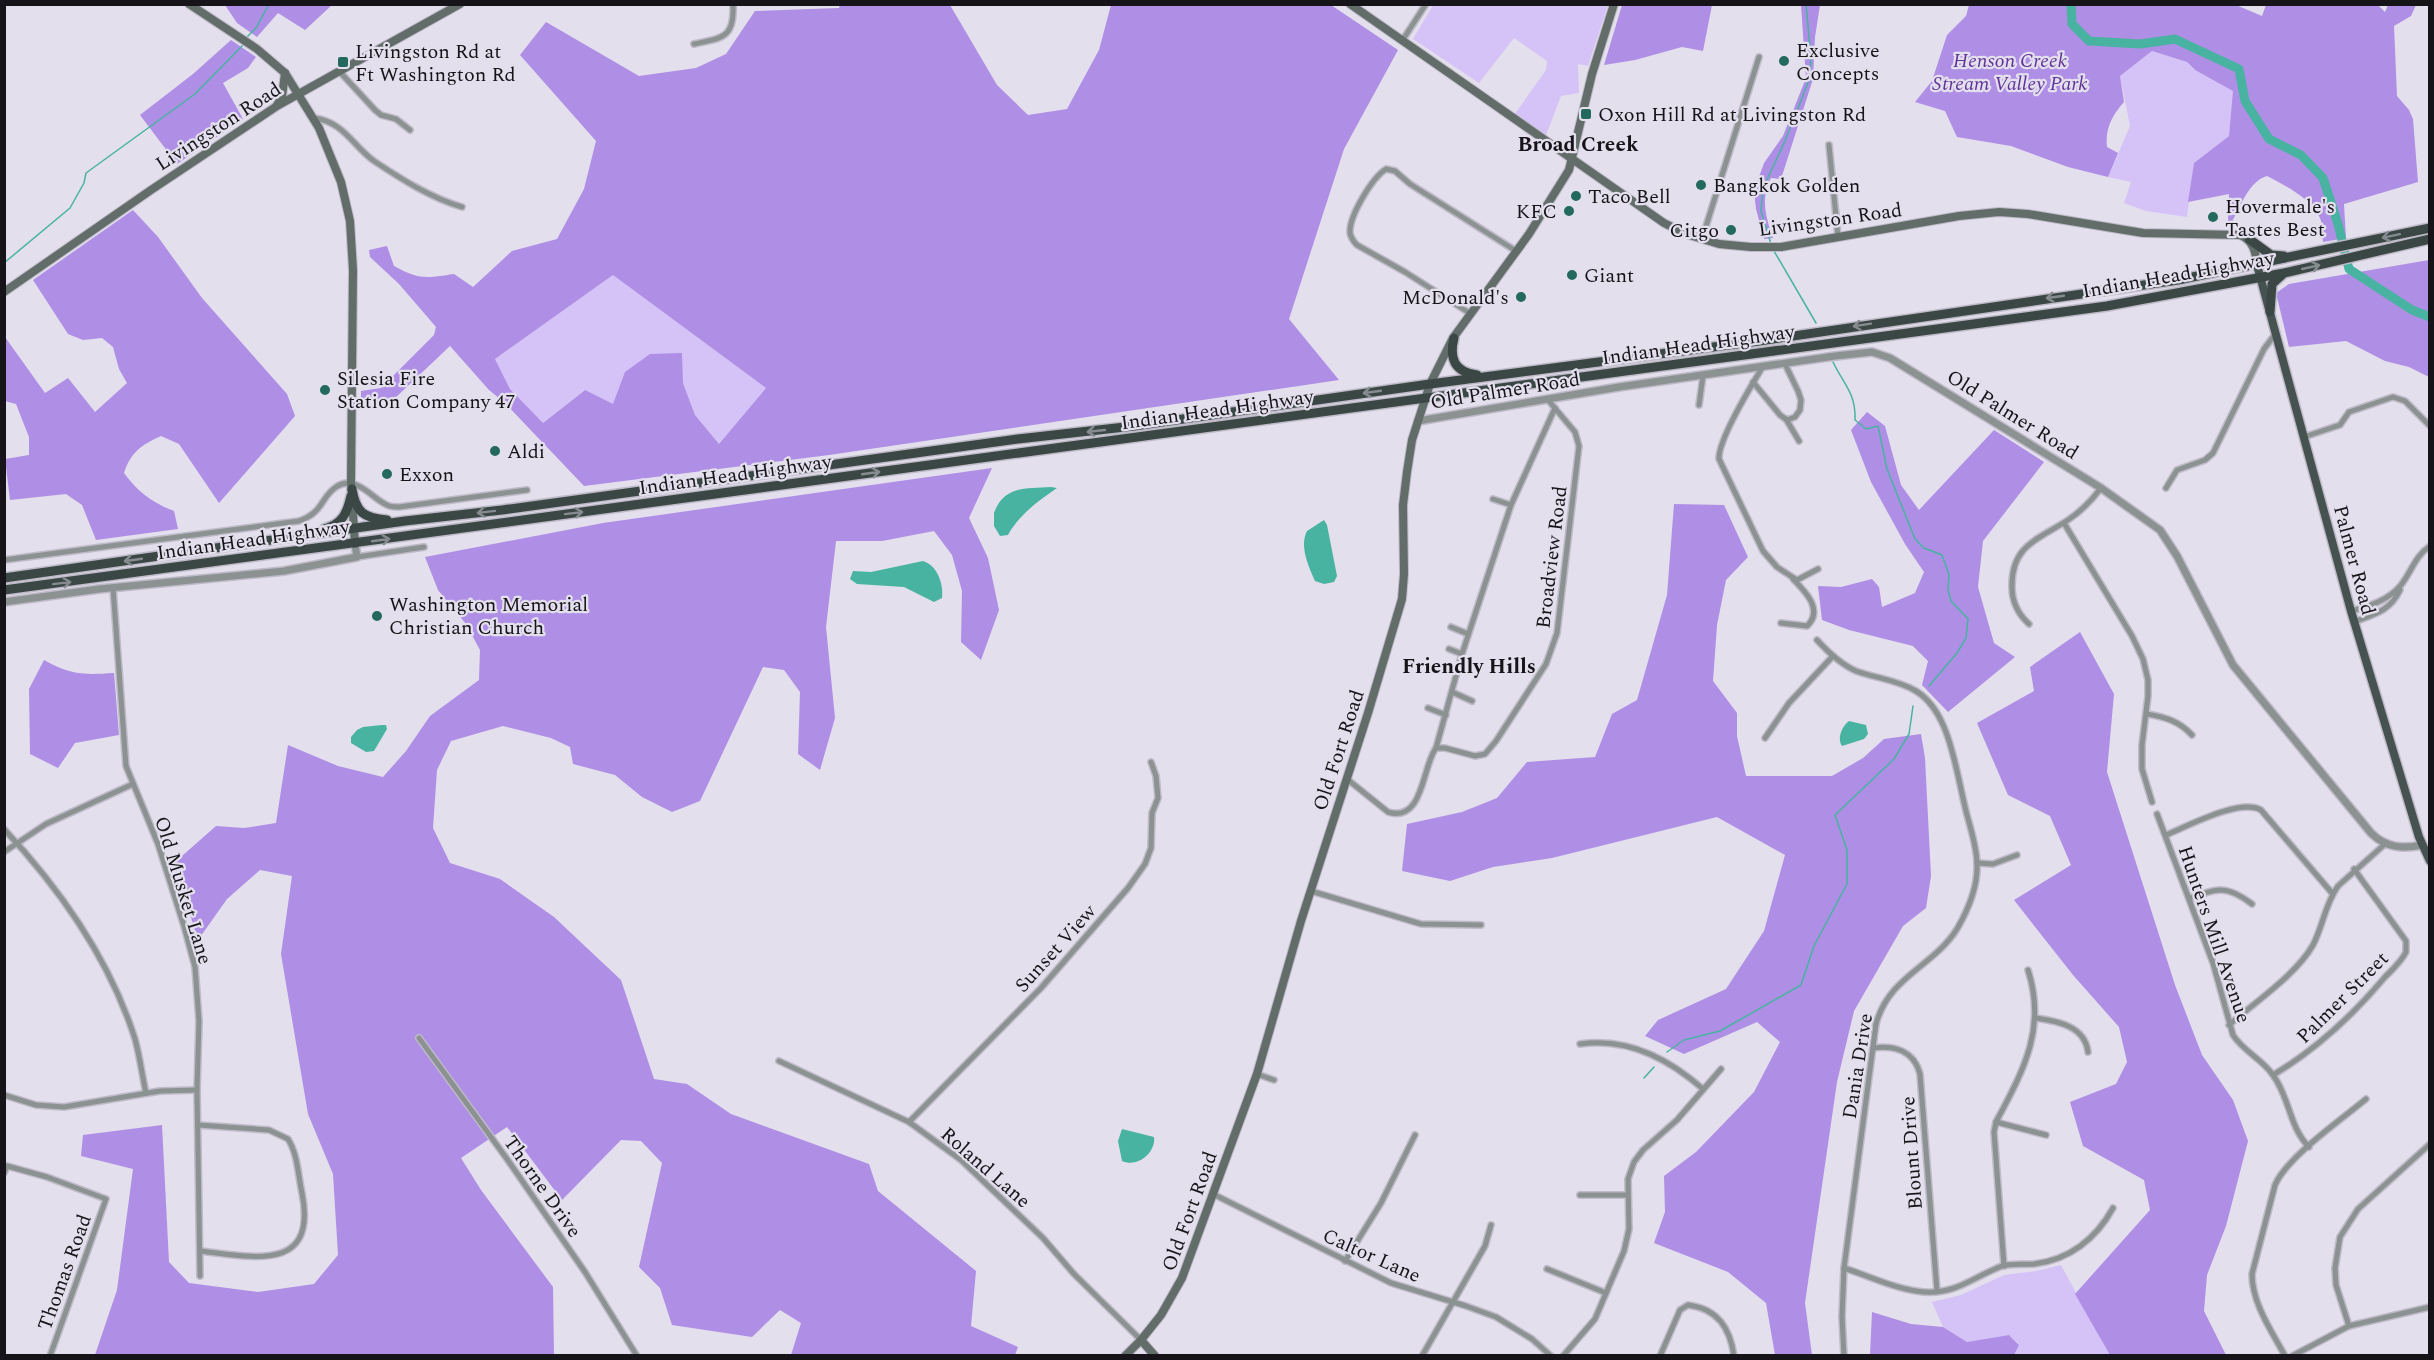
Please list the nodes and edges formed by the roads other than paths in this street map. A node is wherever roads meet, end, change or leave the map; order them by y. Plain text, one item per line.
1 (189, 4) edge
2 (460, 4) edge
3 (733, 4) edge
4 (1350, 4) edge
5 (1426, 4) edge
6 (1614, 4) edge
7 (1402, 41) junction
8 (694, 44) dead end
9 (1759, 57) dead end
10 (339, 71) junction
11 (285, 73) junction
12 (299, 93) junction
13 (277, 106) junction
14 (314, 118) junction
15 (410, 130) dead end
16 (1829, 145) dead end
17 (1572, 160) junction
18 (462, 207) dead end
19 (2430, 228) edge
20 (1838, 237) junction
21 (1702, 239) junction
22 (2249, 239) junction
23 (2430, 239) edge
24 (1516, 251) junction
25 (2304, 255) junction
26 (2257, 265) junction
27 (2284, 273) junction
28 (2261, 277) junction
29 (4, 292) edge
30 (2270, 312) junction
31 (1471, 314) junction
32 (2276, 333) junction
33 (1454, 338) junction
34 (1785, 364) junction
35 (1762, 368) junction
36 (1500, 375) junction
37 (1703, 376) junction
38 (1753, 382) junction
39 (1430, 384) junction
40 (1425, 399) junction
41 (1548, 400) junction
42 (1699, 405) dead end
43 (1555, 408) junction
44 (1786, 420) junction
45 (1418, 421) junction
46 (2430, 426) edge
47 (2304, 437) junction
48 (1799, 441) dead end
49 (2101, 488) junction
50 (2166, 488) dead end
51 (352, 489) junction
52 (527, 490) dead end
53 (1493, 499) dead end
54 (1511, 505) junction
55 (408, 521) junction
56 (2064, 523) junction
57 (353, 529) junction
58 (303, 536) junction
59 (355, 544) junction
60 (2430, 546) edge
61 (424, 547) dead end
62 (357, 557) junction
63 (4, 560) edge
64 (1818, 569) dead end
65 (4, 578) edge
66 (1793, 579) junction
67 (2402, 584) junction
68 (113, 588) junction
69 (4, 590) edge
70 (4, 602) edge
71 (2351, 611) junction
72 (2354, 622) junction
73 (1781, 623) dead end
74 (2029, 624) dead end
75 (1451, 627) dead end
76 (1468, 634) junction
77 (1816, 640) dead end
78 (1449, 649) dead end
79 (1462, 654) junction
80 (1833, 656) junction
81 (1452, 692) junction
82 (1472, 701) dead end
83 (1428, 708) dead end
84 (2147, 714) junction
85 (1446, 715) junction
86 (2192, 735) dead end
87 (1765, 738) dead end
88 (1436, 748) junction
89 (1151, 762) dead end
90 (1347, 779) junction
91 (133, 784) junction
92 (2152, 802) dead end
93 (2157, 813) dead end
94 (4, 829) edge
95 (2166, 835) junction
96 (17, 843) junction
97 (2385, 844) junction
98 (2426, 844) edge
99 (4, 852) edge
100 (2017, 855) dead end
101 (2430, 861) edge
102 (1977, 863) junction
103 (2354, 869) junction
104 (1311, 891) junction
105 (2332, 893) junction
106 (2190, 898) junction
107 (2252, 904) dead end
108 (1480, 925) dead end
109 (2028, 970) dead end
110 (2036, 1018) junction
111 (2229, 1025) junction
112 (419, 1038) dead end
113 (1580, 1044) dead end
114 (1873, 1048) junction
115 (2088, 1052) dead end
116 (779, 1061) dead end
117 (1721, 1070) dead end
118 (1257, 1074) junction
119 (2273, 1075) junction
120 (1274, 1080) dead end
121 (1703, 1089) junction
122 (197, 1090) junction
123 (147, 1093) junction
124 (4, 1095) edge
125 (2366, 1099) dead end
126 (909, 1122) junction
127 (1996, 1122) junction
128 (198, 1125) junction
129 (1415, 1135) dead end
130 (2046, 1135) dead end
131 (2430, 1144) edge
132 (2309, 1147) junction
133 (6, 1169) edge
134 (1213, 1194) junction
135 (1580, 1195) dead end
136 (1627, 1195) junction
137 (2113, 1208) dead end
138 (1491, 1225) dead end
139 (200, 1251) junction
140 (1345, 1261) junction
141 (2004, 1266) junction
142 (1844, 1268) junction
143 (1547, 1269) dead end
144 (200, 1276) dead end
145 (1937, 1291) junction
146 (1606, 1293) junction
147 (1453, 1301) junction
148 (2430, 1307) edge
149 (2349, 1326) junction
150 (1141, 1340) junction
151 (50, 1356) edge
152 (636, 1356) edge
153 (1125, 1356) edge
154 (1155, 1356) edge
155 (1422, 1356) edge
156 (1551, 1356) edge
157 (1563, 1356) edge
158 (1660, 1356) edge
159 (1734, 1356) edge
160 (1844, 1356) edge
161 (2285, 1356) edge
162 (2292, 1356) edge

1 - 11 main road
2 - 10 main road, Livingston Road
3 - 8 street
4 - 7 main road, Livingston Road
5 - 7 street
6 - 17 main road, Old Fort Road
7 - 17 main road, Livingston Road
9 - 21 street
10 - 12 main road, Livingston Road
10 - 15 street
11 - 12 main road
11 - 13 main road
12 - 13 main road, Livingston Road
12 - 14 main road
13 - 29 main road, Livingston Road
14 - 18 street
14 - 51 main road
16 - 20 street
17 - 21 main road, Livingston Road
17 - 24 main road, Old Fort Road
19 -> 25 highway, Indian Head Highway
20 - 21 main road, Livingston Road
20 - 22 main road, Livingston Road
22 - 25 highway
22 - 26 main road
27 -> 23 highway, Indian Head Highway
24 - 31 main road, Old Fort Road
24 - 31 street
25 - 26 highway, Indian Head Highway
26 - 28 main road, Palmer Road
26 -> 36 highway, Indian Head Highway
27 - 28 highway, Indian Head Highway
27 - 30 highway
28 - 30 main road, Palmer Road
28 - 40 highway, Indian Head Highway
30 - 32 main road, Palmer Road
31 - 33 main road, Old Fort Road
32 - 47 main road, Palmer Road
32 - 50 street
33 - 36 highway
33 - 39 main road, Old Fort Road
34 - 35 street, Old Palmer Road
34 - 44 street
34 - 49 street, Old Palmer Road
35 - 37 street, Old Palmer Road
35 - 38 street
36 - 39 highway, Indian Head Highway
37 - 41 street, Old Palmer Road
37 - 42 street
38 - 44 street
38 - 66 street
39 - 40 main road, Old Fort Road
39 -> 55 highway, Indian Head Highway
40 - 45 main road, Old Fort Road
59 -> 40 highway, Indian Head Highway
41 - 43 street, Broadview Road
41 - 45 street, Old Palmer Road
43 - 54 street, Broadview Road
43 - 88 street, Broadview Road
44 - 48 street
45 - 90 main road, Old Fort Road
46 - 47 street
47 - 71 main road, Palmer Road
49 - 56 street
49 - 97 street, Old Palmer Road
51 - 52 street
51 - 55 highway
51 - 57 main road
51 - 58 highway
51 - 63 street
53 - 54 street
54 - 76 street, Broadview Road
55 - 57 highway, Indian Head Highway
56 - 74 street
56 - 84 street
57 - 58 highway, Indian Head Highway
57 - 59 main road
58 -> 65 highway, Indian Head Highway
59 - 62 street
69 -> 59 highway, Indian Head Highway
60 - 67 street
61 - 62 street
62 - 68 street
64 - 66 street
66 - 73 street
67 - 71 street
67 - 72 street
68 - 70 street
68 - 91 street, Old Musket Lane
71 - 72 main road, Palmer Road
72 - 98 main road, Palmer Road
75 - 76 street
76 - 79 street, Broadview Road
77 - 80 street, Dania Drive
78 - 79 street
79 - 81 street, Broadview Road
80 - 87 street
80 - 102 street, Dania Drive
81 - 82 street
81 - 85 street, Broadview Road
83 - 85 street
84 - 86 street
84 - 92 street
85 - 88 street, Broadview Road
88 - 90 street, Broadview Road
89 - 126 street, Sunset View
90 - 104 main road, Old Fort Road
91 - 96 street
91 - 122 street, Old Musket Lane
93 - 95 street, Hunters Mill Avenue
94 - 96 street
95 - 105 street
95 - 106 street, Hunters Mill Avenue
96 - 99 street
96 - 123 street
97 - 98 street
97 - 103 street
98 - 101 main road, Palmer Road
100 - 102 street
102 - 114 street, Dania Drive
103 - 105 street
103 - 119 street, Palmer Street
104 - 108 street
104 - 118 main road, Old Fort Road
105 - 111 street
106 - 107 street
106 - 111 street, Hunters Mill Avenue
109 - 110 street
110 - 115 street
110 - 127 street
111 - 119 street, Hunters Mill Avenue
112 - 152 street, Thorne Drive
113 - 121 street
114 - 142 street, Dania Drive
114 - 145 street, Blount Drive
116 - 126 street, Roland Lane
117 - 121 street
118 - 120 street
118 - 134 main road, Old Fort Road
119 - 132 street, Hunters Mill Avenue
121 - 136 street
122 - 123 street
122 - 128 street, Old Musket Lane
123 - 124 street
125 - 132 street
126 - 150 street, Roland Lane
127 - 130 street
127 - 141 street
128 - 139 street, Old Musket Lane
128 - 139 street
129 - 140 street
131 - 149 street
132 - 161 street
133 - 151 street, Thomas Road
134 - 140 street, Caltor Lane
134 - 150 main road, Old Fort Road
135 - 136 street
136 - 146 street
137 - 141 street
138 - 147 street
139 - 144 street, Old Musket Lane
140 - 147 street, Caltor Lane
141 - 145 street
142 - 145 street
142 - 160 street, Dania Drive
143 - 146 street
146 - 157 street
147 - 155 street
147 - 156 street, Caltor Lane
148 - 149 street
149 - 162 street
150 - 153 main road, Old Fort Road
150 - 154 main road
158 - 159 street

